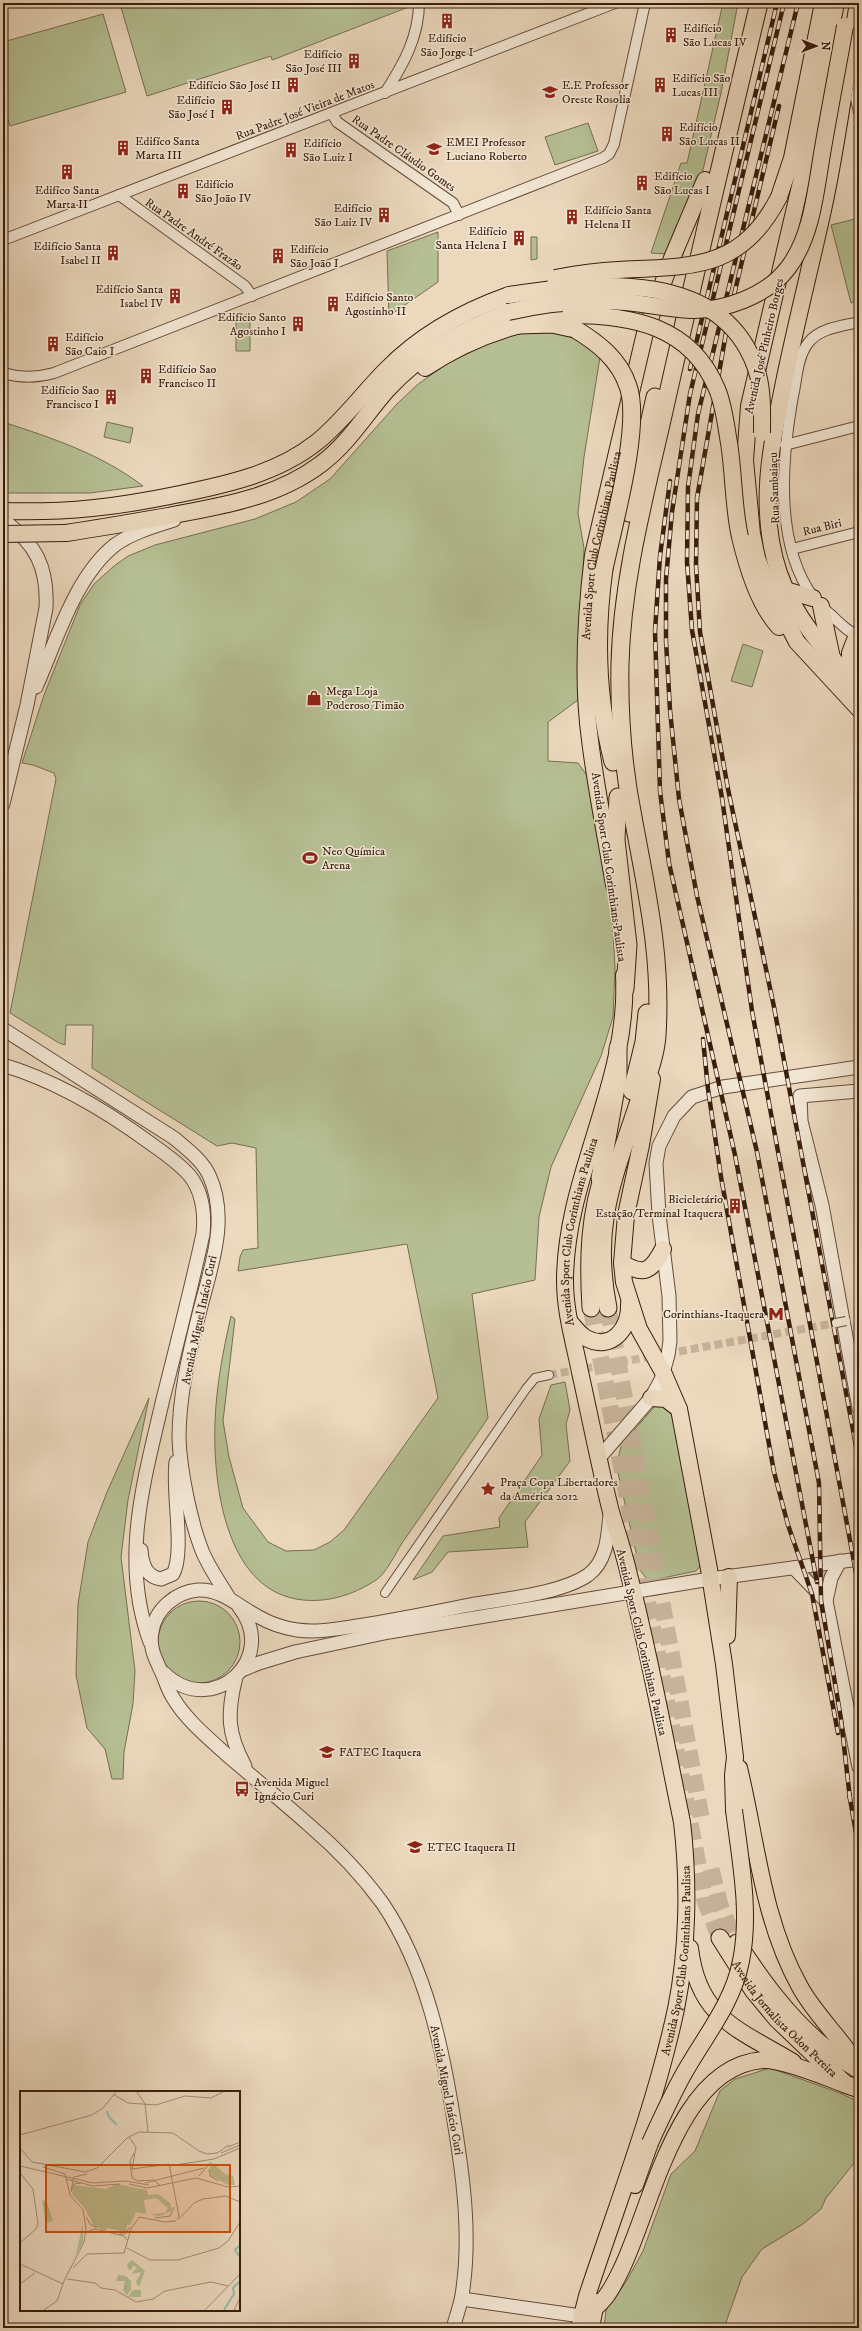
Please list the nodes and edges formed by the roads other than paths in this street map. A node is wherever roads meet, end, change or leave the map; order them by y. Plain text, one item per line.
1 (419, 3) edge
2 (615, 3) edge
3 (645, 3) edge
4 (747, 3) edge
5 (759, 3) edge
6 (823, 3) edge
7 (836, 3) edge
8 (849, 3) edge
9 (858, 3) edge
10 (859, 80) edge
11 (385, 93) junction
12 (859, 112) edge
13 (332, 113) junction
14 (705, 180) junction
15 (119, 195) junction
16 (459, 215) junction
17 (5, 238) edge
18 (509, 295) junction
19 (252, 296) junction
20 (513, 318) junction
21 (572, 322) junction
22 (859, 322) edge
23 (3, 373) edge
24 (859, 426) edge
25 (785, 445) junction
26 (767, 477) junction
27 (3, 511) edge
28 (154, 523) junction
29 (6, 527) edge
30 (859, 532) edge
31 (792, 549) junction
32 (786, 590) junction
33 (817, 602) junction
34 (858, 635) edge
35 (797, 642) junction
36 (832, 658) junction
37 (854, 683) edge
38 (27, 705) junction
39 (859, 709) edge
40 (613, 762) junction
41 (618, 797) junction
42 (3, 804) edge
43 (625, 990) junction
44 (3, 1028) edge
45 (618, 1048) junction
46 (655, 1053) junction
47 (3, 1065) edge
48 (859, 1067) edge
49 (859, 1091) edge
50 (598, 1190) junction
51 (662, 1249) junction
52 (622, 1263) junction
53 (629, 1301) junction
54 (590, 1308) tunnel mouth
55 (608, 1308) tunnel mouth
56 (846, 1321) dead end
57 (570, 1322) junction
58 (836, 1323) tunnel mouth
59 (663, 1372) junction
60 (549, 1375) tunnel mouth
61 (651, 1398) junction
62 (859, 1408) edge
63 (679, 1409) junction
64 (179, 1438) junction
65 (599, 1458) junction
66 (139, 1507) junction
67 (610, 1508) junction
68 (859, 1559) edge
69 (840, 1561) junction
70 (794, 1568) junction
71 (729, 1577) junction
72 (710, 1579) junction
73 (634, 1592) junction
74 (385, 1593) dead end
75 (232, 1601) junction
76 (826, 1601) junction
77 (151, 1646) junction
78 (724, 1664) junction
79 (161, 1670) junction
80 (239, 1674) junction
81 (735, 1757) junction
82 (859, 1768) edge
83 (250, 1775) junction
84 (686, 1904) junction
85 (859, 2068) edge
86 (807, 2070) junction
87 (852, 2086) edge
88 (462, 2300) junction
89 (584, 2318) edge
90 (453, 2328) edge
91 (591, 2328) edge

1 - 11 street
2 - 11 street, Rua Padre José Vieira de Matos
3 - 16 street
4 - 14 highway, Avenida Sport Club Corinthians Paulista
5 - 46 highway, Avenida Sport Club Corinthians Paulista
6 - 18 main road, bridge
7 - 35 main road, Avenida José Pinheiro Borges
8 - 20 main road, bridge
9 - 26 main road
10 - 12 street
11 - 13 street, Rua Padre José Vieira de Matos
13 - 15 street, Rua Padre José Vieira de Matos
13 - 16 street, Rua Padre Cláudio Gomes
14 - 40 highway, Avenida Sport Club Corinthians Paulista
14 - 43 main road, Avenida Sport Club Corinthians Paulista
15 - 17 street, Rua Padre José Vieira de Matos
15 - 19 street, Rua Padre André Frazão
16 - 19 street
18 - 26 main road, bridge
18 - 27 main road
19 - 23 street
20 - 21 highway
20 - 28 main road
21 - 35 main road, bridge
21 - 40 highway, bridge
22 - 25 street, Rua Sambaiaçu
24 - 25 street
25 - 31 street, Rua Sambaiaçu
26 - 32 main road
28 - 29 main road, bridge
28 - 38 street
29 - 38 street
30 - 31 street, Rua Biri
31 - 33 street, Rua Sambaiaçu
32 - 33 main road
32 - 36 main road
33 - 34 street, Rua Sambaiaçu
33 - 36 main road
34 - 37 main road
35 - 39 main road, Avenida José Pinheiro Borges
36 - 37 main road
38 - 42 street
40 - 41 highway, Avenida Sport Club Corinthians Paulista
41 - 43 highway
41 - 50 highway, Avenida Sport Club Corinthians Paulista
43 - 45 main road, Avenida Sport Club Corinthians Paulista
44 - 64 street, Avenida Miguel Inácio Curi
45 - 50 highway
45 - 57 main road, Avenida Sport Club Corinthians Paulista
46 - 52 main road, Avenida Sport Club Corinthians Paulista
46 - 55 highway, Avenida Sport Club Corinthians Paulista
47 - 66 street, Avenida Miguel Inácio Curi
48 - 51 street
49 - 62 street
50 - 54 highway, Avenida Sport Club Corinthians Paulista
51 - 52 main road
51 - 59 street
52 - 53 main road, Avenida Sport Club Corinthians Paulista
53 - 57 main road
53 - 59 main road, Avenida Sport Club Corinthians Paulista
56 - 58 street, bridge
57 - 65 main road, Avenida Sport Club Corinthians Paulista
59 - 61 street
59 - 63 main road, Avenida Sport Club Corinthians Paulista
60 - 74 street
61 - 63 main road
61 - 65 street
63 - 72 main road, Avenida Sport Club Corinthians Paulista
64 - 66 street
64 - 75 street, Avenida Miguel Inácio Curi
65 - 67 main road, Avenida Sport Club Corinthians Paulista
66 - 77 street, Avenida Miguel Inácio Curi
67 - 73 main road, Avenida Sport Club Corinthians Paulista
67 - 75 street
68 - 69 street
69 - 70 street
69 - 76 street
70 - 71 street
70 - 76 street
71 - 72 street
71 - 78 main road
72 - 73 street
72 - 78 main road, Avenida Sport Club Corinthians Paulista
73 - 80 street
73 - 84 main road, Avenida Sport Club Corinthians Paulista
75 - 77 street, Avenida Miguel Inácio Curi
75 - 80 street
76 - 82 street
77 - 79 street, Avenida Miguel Inácio Curi
78 - 81 main road, Avenida Sport Club Corinthians Paulista
79 - 80 street
79 - 83 street, Avenida Miguel Inácio Curi
80 - 83 street, Avenida Miguel Inácio Curi
81 - 85 main road, Avenida Sport Club Corinthians Paulista
81 - 89 main road, Avenida Sport Club Corinthians Paulista, bridge
83 - 88 street, Avenida Miguel Inácio Curi
84 - 86 main road
84 - 89 main road, Avenida Sport Club Corinthians Paulista
85 - 87 highway, Avenida Jornalista Odon Pereira
86 - 87 main road
86 - 89 main road
88 - 89 street
88 - 90 street, Avenida Miguel Inácio Curi
89 - 91 main road, Avenida Sport Club Corinthians Paulista

